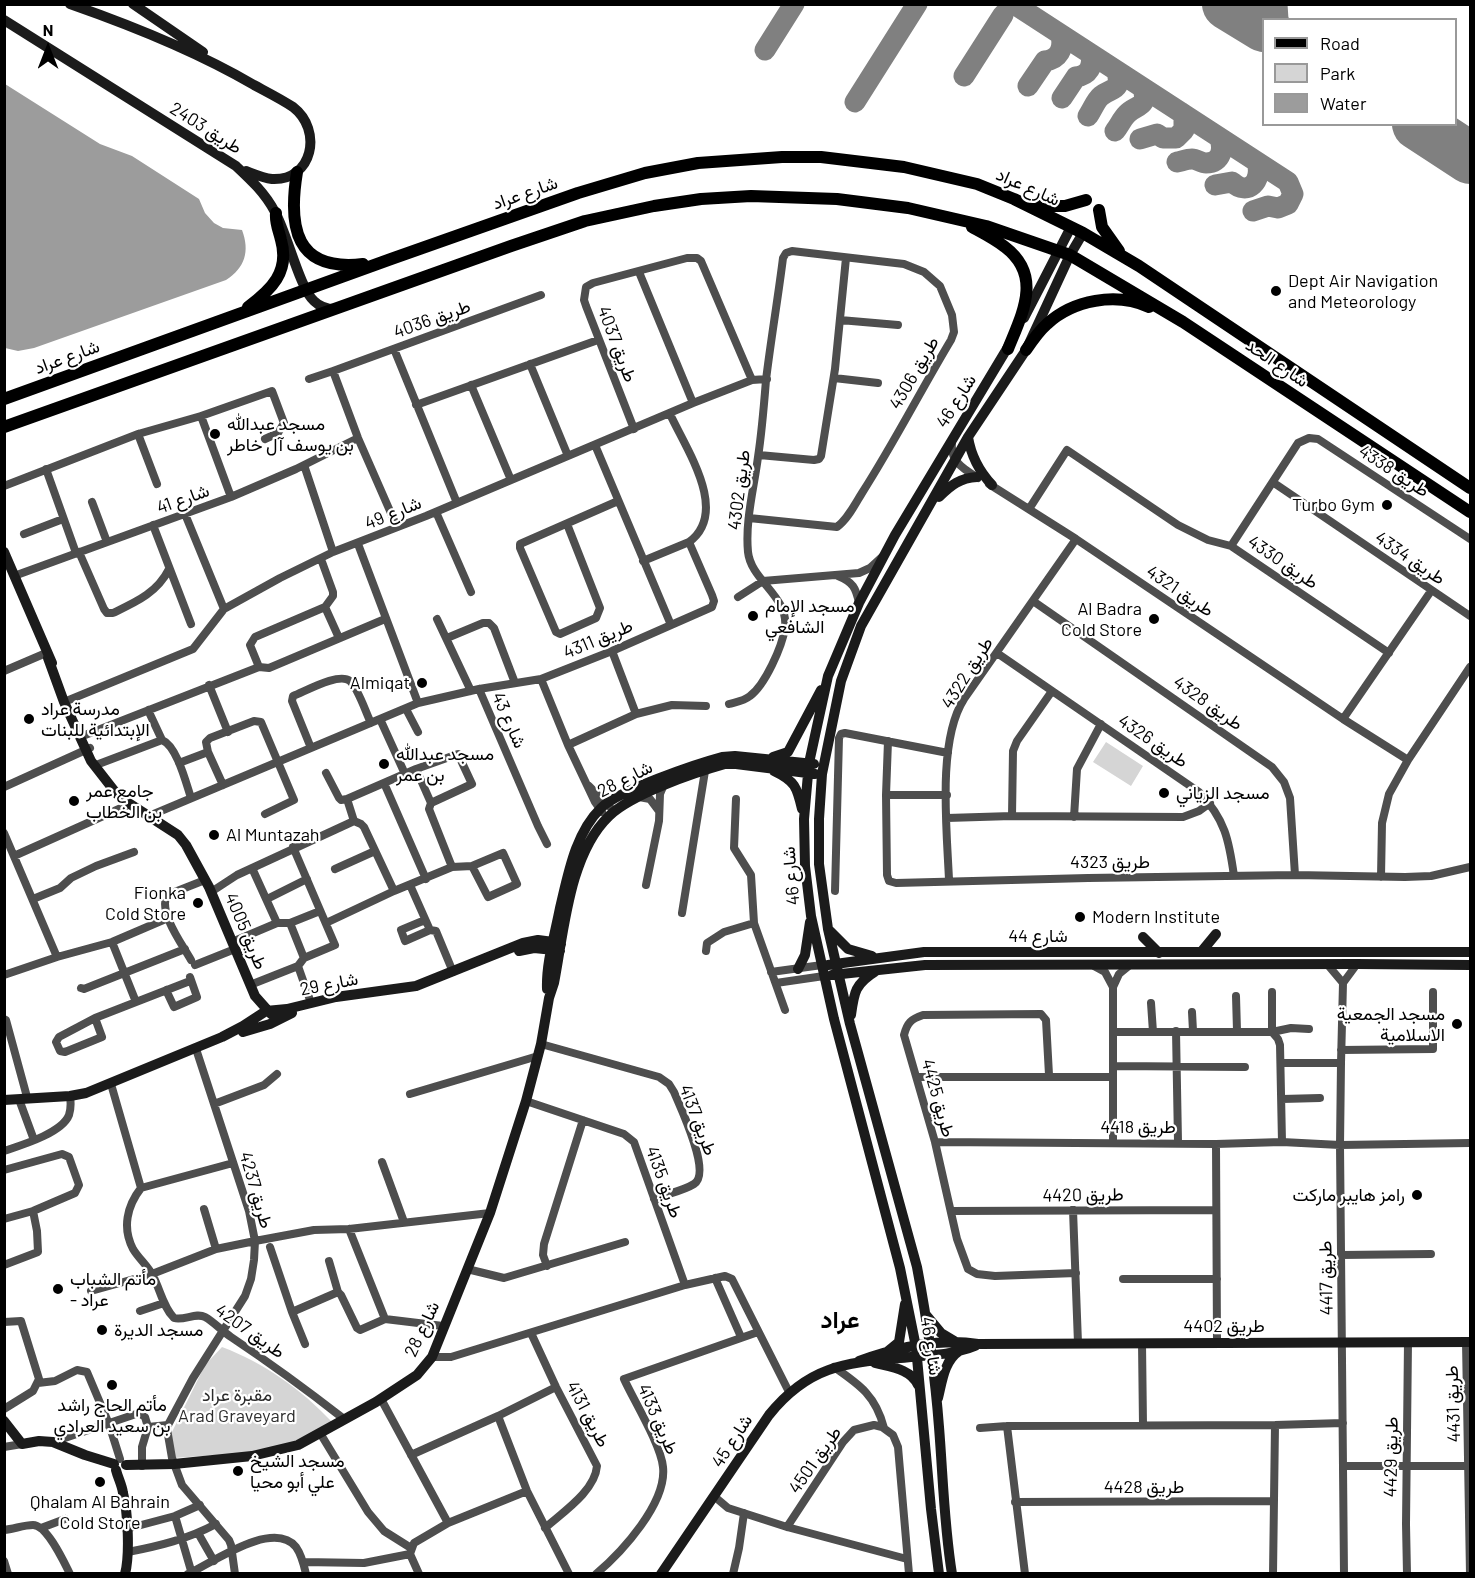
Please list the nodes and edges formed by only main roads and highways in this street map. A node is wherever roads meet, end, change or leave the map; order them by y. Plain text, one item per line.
1 (70, 4) edge
2 (133, 4) edge
3 (4, 15) edge
4 (8, 24) edge
5 (222, 66) junction
6 (236, 166) junction
7 (297, 172) junction
8 (1086, 200) dead end
9 (1028, 205) junction
10 (1099, 210) dead end
11 (276, 213) junction
12 (961, 220) junction
13 (1071, 227) junction
14 (1083, 233) junction
15 (1064, 253) junction
16 (1123, 256) junction
17 (391, 259) junction
18 (306, 290) junction
19 (336, 309) junction
20 (238, 315) junction
21 (1183, 322) junction
22 (1008, 349) junction
23 (1026, 350) junction
24 (4, 399) edge
25 (4, 427) edge
26 (968, 437) junction
27 (977, 477) road end
28 (992, 485) road end
29 (1470, 488) edge
30 (930, 505) junction
31 (1470, 512) edge
32 (4, 552) edge
33 (9, 571) edge
34 (828, 676) junction
35 (755, 758) junction
36 (769, 768) junction
37 (809, 768) junction
38 (823, 769) junction
39 (607, 810) junction
40 (804, 819) junction
41 (560, 911) junction
42 (811, 916) junction
43 (828, 929) junction
44 (1216, 934) dead end
45 (1143, 936) dead end
46 (529, 945) junction
47 (557, 947) junction
48 (1202, 951) junction
49 (1470, 952) edge
50 (1159, 953) junction
51 (878, 964) junction
52 (1470, 965) edge
53 (798, 969) road end
54 (837, 969) junction
55 (823, 971) junction
56 (548, 973) junction
57 (252, 990) junction
58 (549, 999) junction
59 (269, 1011) junction
60 (257, 1015) junction
61 (268, 1024) junction
62 (850, 1024) junction
63 (196, 1050) junction
64 (4, 1102) edge
65 (906, 1295) junction
66 (926, 1315) junction
67 (1468, 1342) edge
68 (958, 1347) junction
69 (930, 1350) junction
70 (888, 1351) junction
71 (917, 1352) junction
72 (863, 1361) junction
73 (921, 1393) junction
74 (936, 1404) junction
75 (4, 1421) edge
76 (120, 1466) junction
77 (128, 1557) junction
78 (125, 1574) edge
79 (133, 1574) edge
80 (661, 1574) edge
81 (939, 1574) edge
82 (952, 1574) edge

1 - 5 main road
2 - 5 main road
3 - 4 main road, طريق 2403
4 - 6 main road, طريق 2403
5 - 7 main road
6 - 7 main road
6 - 11 main road, طريق 2403
7 - 17 main road
8 - 9 main road
9 - 13 main road, شارع عراد
9 - 17 main road, شارع عراد
10 - 16 main road
11 - 18 main road, طريق 2403
11 - 20 main road
12 - 15 main road
12 - 19 main road
12 - 22 main road
13 - 14 main road, شارع الحد
13 - 15 main road, شارع 46
14 - 15 main road, شارع 46
14 - 16 main road, شارع الحد
15 - 21 main road, شارع الحد
15 - 22 main road, شارع 46
15 - 23 main road, شارع 46
16 - 29 main road, شارع الحد
17 - 18 main road, شارع عراد
18 - 19 main road
18 - 20 main road, شارع عراد
19 - 25 main road
20 - 24 main road, شارع عراد
21 - 23 main road
21 - 31 main road, شارع الحد
22 - 34 main road, شارع 46
23 - 26 main road, شارع 46
26 - 28 main road
26 - 30 main road, شارع 46
27 - 30 main road
30 - 38 main road, شارع 46
32 - 33 main road, طريق 4005
33 - 57 main road, طريق 4005
34 - 35 main road
34 - 37 main road, شارع 46
35 - 37 main road, شارع 28
35 - 39 main road, شارع 28
36 - 37 main road, شارع 28
36 - 39 main road, شارع 28
36 - 40 main road
37 - 38 main road, شارع 28
37 - 40 main road, شارع 46
38 - 43 main road, شارع 46
39 - 41 main road, شارع 28
39 - 47 main road, شارع 28
40 - 42 main road, شارع 46
41 - 46 main road
41 - 47 main road, شارع 28
42 - 53 main road
42 - 55 main road, شارع 46
43 - 51 main road
43 - 54 main road, شارع 46
44 - 48 main road
45 - 50 main road
46 - 47 main road, شارع 29
46 - 56 main road
46 - 59 main road, شارع 29
46 - 61 main road, شارع 29
47 - 56 main road, شارع 28
47 - 58 main road, شارع 28
48 - 49 main road, شارع 44
48 - 50 main road, شارع 44
50 - 51 main road, شارع 44
51 - 52 main road, شارع 44
51 - 54 main road, شارع 44
51 - 62 main road
54 - 55 main road, شارع 44
54 - 62 main road, شارع 46
55 - 65 main road, شارع 46
56 - 58 main road, شارع 28
57 - 59 main road, طريق 4005
57 - 60 main road, طريق 4005
58 - 76 main road, شارع 28
59 - 60 main road, شارع 29
59 - 61 main road, طريق 4005
60 - 61 main road, طريق 4005
60 - 63 main road, شارع 29
61 - 63 main road, شارع 29
62 - 66 main road, شارع 46
63 - 64 main road, شارع 29
65 - 70 main road
65 - 71 main road, شارع 46
66 - 68 main road
66 - 69 main road, شارع 46
67 - 68 main road, طريق 4402
68 - 69 main road, طريق 4402
68 - 74 main road
69 - 71 main road, شارع 45
69 - 74 main road, شارع 46
70 - 71 main road, شارع 45
70 - 72 main road, شارع 45
71 - 72 main road, شارع 45
71 - 73 main road, شارع 46
72 - 73 main road
72 - 80 main road, شارع 45
73 - 81 main road, شارع 46
74 - 82 main road, شارع 46
75 - 76 main road, شارع 28
76 - 77 main road
77 - 78 main road
77 - 79 main road

